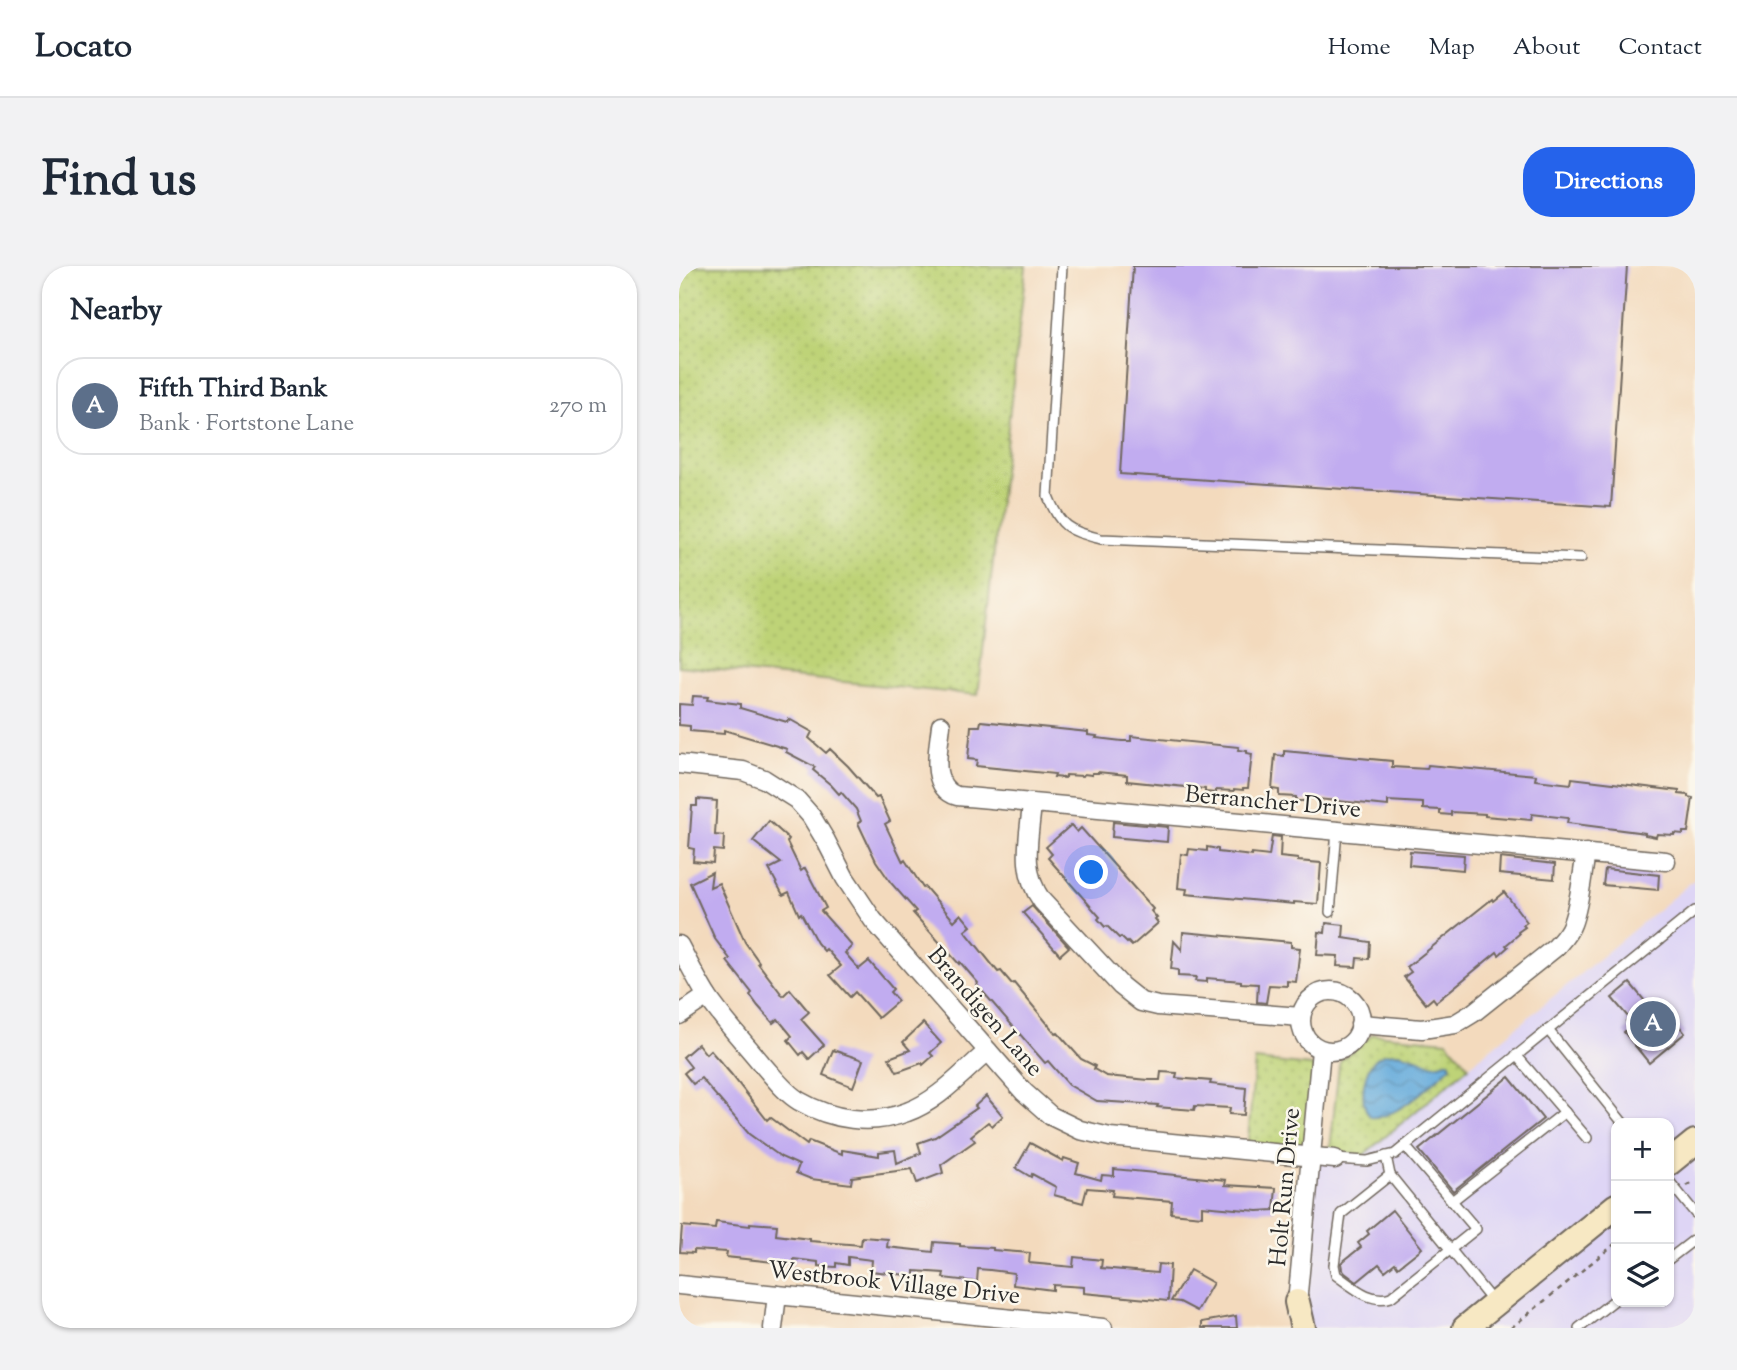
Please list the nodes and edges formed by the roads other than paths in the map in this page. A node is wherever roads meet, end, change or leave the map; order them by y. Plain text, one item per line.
1 (1062, 266) edge
2 (1581, 558) dead end
3 (941, 724) dead end
4 (679, 764) edge
5 (1032, 804) junction
6 (1337, 831) junction
7 (1586, 853) junction
8 (1666, 861) dead end
9 (1695, 911) edge
10 (1330, 912) dead end
11 (679, 945) edge
12 (707, 996) junction
13 (679, 1016) edge
14 (1301, 1017) junction
15 (1360, 1024) junction
16 (1548, 1030) junction
17 (1321, 1050) junction
18 (988, 1051) junction
19 (1516, 1055) junction
20 (1565, 1112) junction
21 (1619, 1118) edge
22 (1587, 1138) dead end
23 (1695, 1142) edge
24 (1405, 1146) junction
25 (1385, 1156) junction
26 (1311, 1157) junction
27 (1335, 1159) joint
28 (1674, 1159) edge
29 (1390, 1175) junction
30 (1674, 1187) edge
31 (1452, 1201) junction
32 (1611, 1210) edge
33 (1695, 1213) edge
34 (1695, 1239) edge
35 (1451, 1249) junction
36 (1674, 1255) edge
37 (679, 1285) edge
38 (777, 1295) junction
39 (1297, 1302) junction
40 (1611, 1303) edge
41 (1494, 1304) junction
42 (773, 1328) edge
43 (1103, 1328) edge
44 (1295, 1328) edge
45 (1303, 1328) edge
46 (1465, 1328) edge
47 (1579, 1328) edge

1 - 2 lane
3 - 5 street, Berrancher Drive
4 - 18 street, Brandigen Lane
5 - 6 street, Berrancher Drive
5 - 14 street
6 - 7 street, Berrancher Drive
6 - 10 lane
7 - 8 street, Berrancher Drive
7 - 15 street
9 - 16 lane
11 - 12 street
12 - 13 street
12 - 18 street
14 - 15 street
14 - 17 street
15 - 17 street
16 - 19 lane
16 - 21 lane
17 - 26 street, Holt Run Drive
18 - 26 street, Brandigen Lane
19 - 20 lane
19 - 24 lane
20 - 22 lane
20 - 31 lane
23 - 28 main road
24 - 25 lane
24 - 31 lane
25 - 27 lane
25 - 29 lane
26 - 27 street, Brandigen Lane
26 - 39 street, Holt Run Drive
29 - 35 lane
29 - 35 lane
30 - 33 lane
31 - 35 lane
32 - 41 main road
34 - 36 lane
35 - 41 lane
37 - 38 street, Westbrook Village Drive
38 - 42 street
38 - 43 street, Westbrook Village Drive
39 - 44 street, Holt Run Drive
39 - 45 main road
40 - 47 lane
41 - 46 main road

